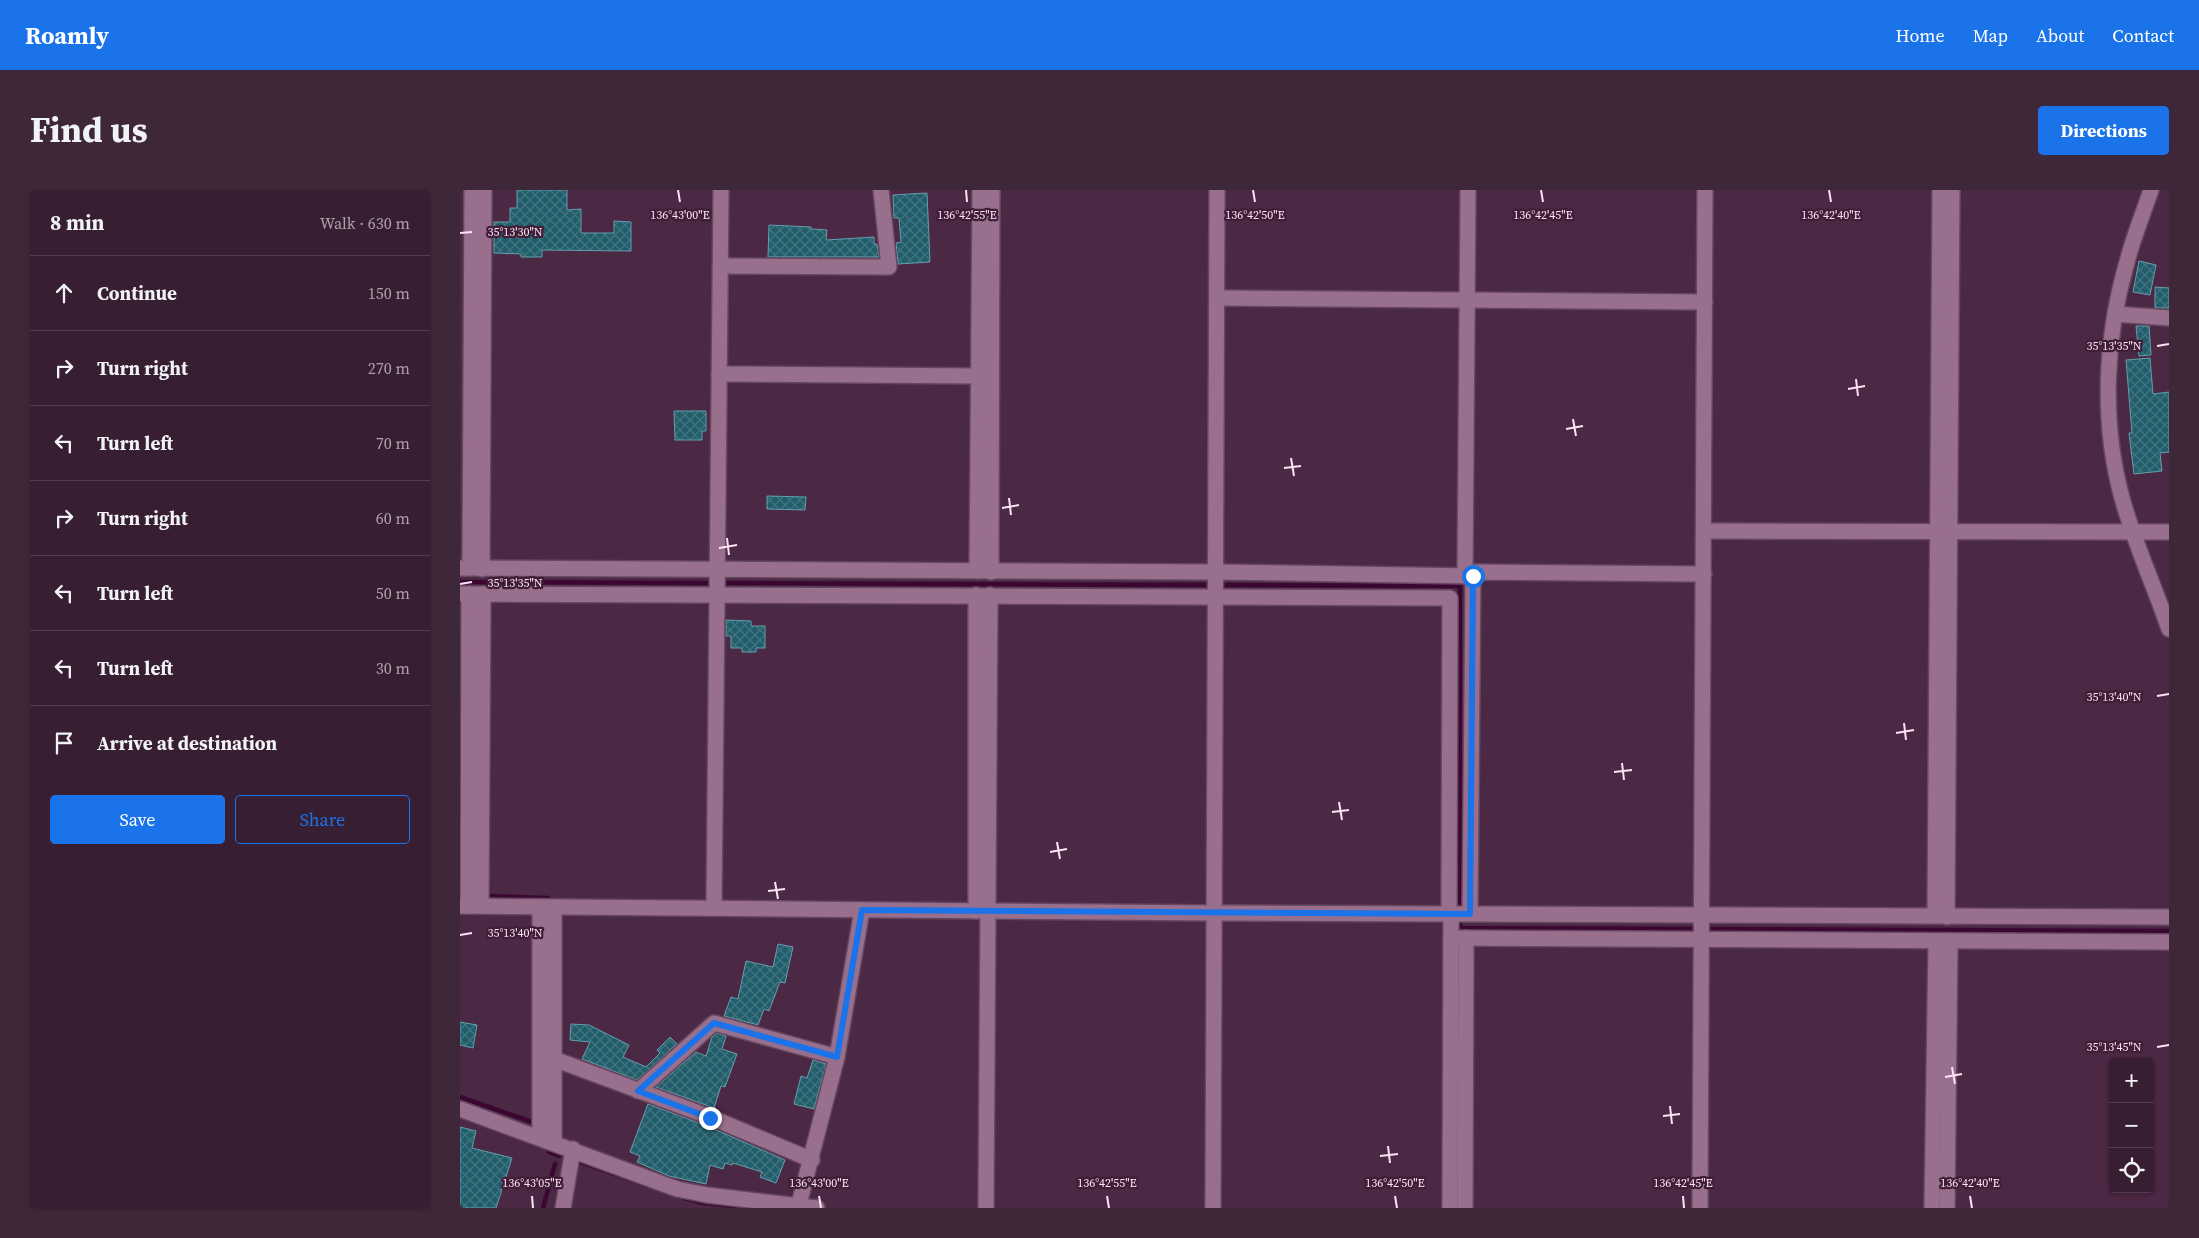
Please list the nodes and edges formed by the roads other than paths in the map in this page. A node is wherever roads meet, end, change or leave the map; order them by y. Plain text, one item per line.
1 (472, 190) edge
2 (484, 190) edge
3 (721, 190) edge
4 (881, 190) edge
5 (980, 190) edge
6 (992, 190) edge
7 (1217, 190) edge
8 (1458, 190) edge
9 (1468, 190) edge
10 (1705, 190) edge
11 (1940, 190) edge
12 (1952, 190) edge
13 (2150, 190) edge
14 (720, 266) junction
15 (1217, 298) junction
16 (1462, 300) junction
17 (1705, 302) junction
18 (2114, 314) junction
19 (2169, 318) edge
20 (719, 374) junction
21 (978, 376) junction
22 (1704, 531) junction
23 (1944, 532) junction
24 (2169, 532) edge
25 (2134, 533) junction
26 (471, 568) edge
27 (717, 570) junction
28 (984, 571) junction
29 (1216, 572) junction
30 (1704, 574) junction
31 (1464, 576) junction
32 (471, 594) edge
33 (718, 594) junction
34 (983, 595) junction
35 (1216, 597) junction
36 (2169, 630) edge
37 (464, 726) edge
38 (470, 906) edge
39 (547, 907) junction
40 (714, 908) junction
41 (862, 910) junction
42 (982, 911) junction
43 (1213, 913) junction
44 (1450, 914) junction
45 (1470, 914) junction
46 (1941, 916) junction
47 (2169, 918) edge
48 (1702, 928) junction
49 (1458, 938) junction
50 (1943, 941) junction
51 (2169, 942) edge
52 (837, 1057) junction
53 (554, 1059) junction
54 (638, 1091) junction
55 (460, 1109) edge
56 (547, 1140) junction
57 (573, 1149) junction
58 (812, 1160) junction
59 (798, 1206) edge
60 (563, 1208) edge
61 (817, 1208) edge
62 (986, 1208) edge
63 (1213, 1208) edge
64 (1450, 1208) edge
65 (1465, 1208) edge
66 (1700, 1208) edge
67 (1932, 1208) edge
68 (1947, 1208) edge

1 - 26 street
2 - 26 street
3 - 14 street
4 - 14 street
5 - 21 street
6 - 28 street
7 - 15 street
8 - 16 street
9 - 16 street
10 - 17 street
11 - 23 street
12 - 23 street
13 - 18 street
14 - 20 street
15 - 16 street
15 - 29 street
16 - 17 street
16 - 31 street
17 - 22 street
18 - 19 street
18 - 25 street
20 - 21 street
20 - 27 street
21 - 28 street
22 - 23 street
22 - 30 street
23 - 25 street
23 - 46 street
24 - 25 street
25 - 36 street
26 - 27 street
27 - 28 street
27 - 33 street
28 - 29 street
29 - 31 street
29 - 35 street
30 - 31 street
30 - 48 street
31 - 45 street
32 - 33 street
32 - 37 street
32 - 38 street
33 - 34 street
33 - 40 street
34 - 35 street
34 - 42 street
35 - 43 street
35 - 44 street
37 - 38 street
38 - 39 street
39 - 40 street
39 - 53 street
39 - 56 street
40 - 41 street
41 - 42 street
41 - 52 street
42 - 43 street
42 - 62 street
43 - 44 street
43 - 63 street
44 - 45 street
44 - 49 street
45 - 48 street
46 - 47 street
46 - 48 street
48 - 49 street
48 - 50 street
48 - 66 street
49 - 64 street
49 - 65 street
50 - 51 street
50 - 67 street
50 - 68 street
52 - 54 street
52 - 58 street
53 - 54 street
53 - 56 street
54 - 58 street
55 - 56 street
56 - 57 street
57 - 59 street
57 - 60 street
58 - 59 street
59 - 61 street

